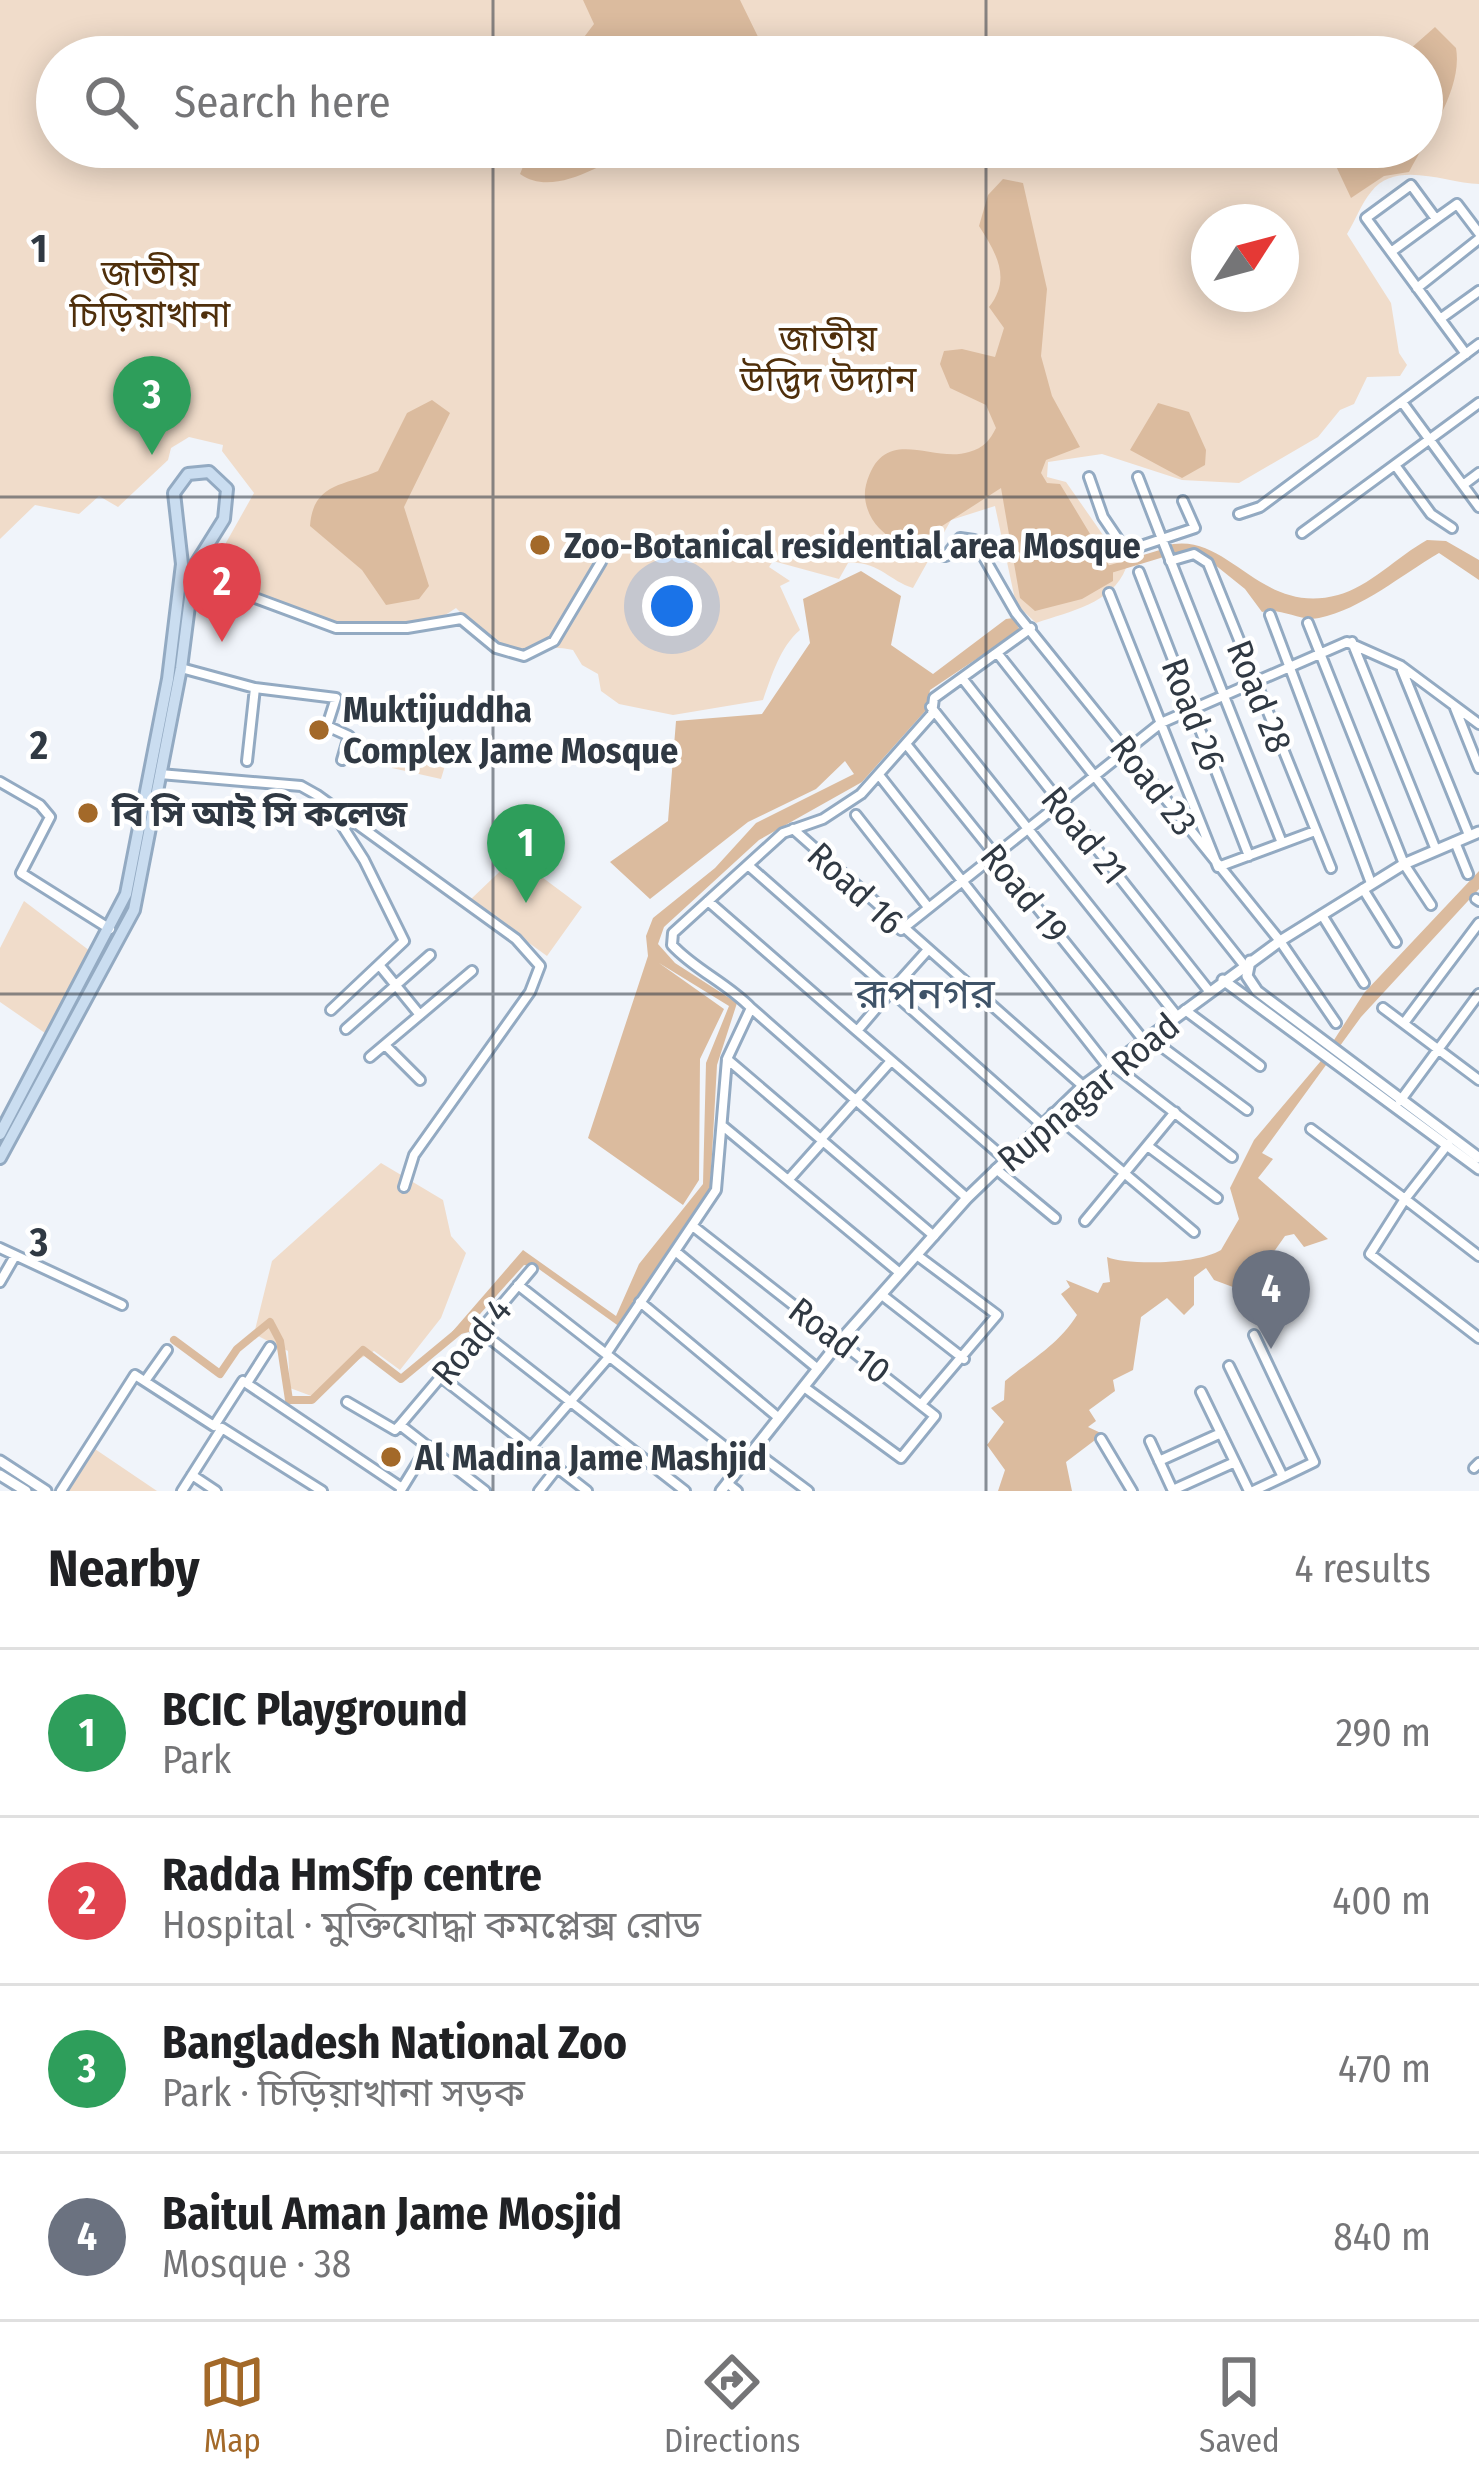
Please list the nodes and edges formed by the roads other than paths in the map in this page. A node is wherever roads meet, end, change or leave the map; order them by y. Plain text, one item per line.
1 (1436, 219) junction
2 (1479, 236) edge
3 (1391, 252) junction
4 (1417, 288) junction
5 (1479, 291) edge
6 (1440, 320) junction
7 (1479, 344) edge
8 (1466, 354) junction
9 (1402, 402) junction
10 (1479, 403) edge
11 (1430, 440) junction
12 (1395, 465) junction
13 (1479, 473) edge
14 (1138, 477) dead end
15 (1089, 478) dead end
16 (1463, 485) junction
17 (1183, 501) dead end
18 (1479, 507) edge
19 (1239, 514) dead end
20 (1452, 528) dead end
21 (1302, 533) dead end
22 (1163, 540) junction
23 (935, 554) dead end
24 (1170, 561) junction
25 (601, 562) dead end
26 (190, 569) junction
27 (1139, 572) dead end
28 (1109, 593) dead end
29 (1270, 616) dead end
30 (1308, 623) dead end
31 (1031, 628) junction
32 (1352, 642) junction
33 (998, 654) junction
34 (1321, 655) junction
35 (1401, 666) junction
36 (181, 668) junction
37 (1291, 671) junction
38 (962, 678) junction
39 (1255, 686) junction
40 (255, 688) junction
41 (1222, 699) junction
42 (1453, 702) junction
43 (930, 706) junction
44 (1193, 711) junction
45 (1161, 724) junction
46 (1479, 724) edge
47 (906, 744) junction
48 (1127, 750) junction
49 (342, 760) dead end
50 (247, 761) dead end
51 (1479, 768) edge
52 (153, 773) junction
53 (879, 776) junction
54 (1093, 776) junction
55 (0, 782) edge
56 (317, 794) junction
57 (1059, 803) junction
58 (856, 815) dead end
59 (1028, 828) junction
60 (793, 830) junction
61 (1315, 831) junction
62 (1474, 833) edge
63 (1454, 842) junction
64 (1282, 843) junction
65 (1436, 850) junction
66 (994, 854) junction
67 (1250, 856) junction
68 (1404, 864) junction
69 (748, 866) junction
70 (1218, 867) junction
71 (1330, 868) dead end
72 (1468, 874) dead end
73 (960, 880) junction
74 (1367, 886) junction
75 (708, 901) junction
76 (1431, 904) dead end
77 (928, 907) junction
78 (1322, 915) junction
79 (1479, 923) edge
80 (901, 930) junction
81 (115, 932) junction
82 (1280, 941) junction
83 (1396, 942) dead end
84 (926, 952) junction
85 (430, 956) dead end
86 (1247, 963) junction
87 (380, 966) junction
88 (472, 971) dead end
89 (1223, 980) junction
90 (1364, 983) dead end
91 (396, 984) junction
92 (891, 991) junction
93 (1209, 991) junction
94 (1479, 994) edge
95 (751, 1008) junction
96 (1383, 1008) dead end
97 (331, 1010) dead end
98 (1181, 1013) junction
99 (420, 1015) junction
100 (1336, 1023) dead end
101 (1404, 1023) junction
102 (346, 1029) dead end
103 (857, 1031) junction
104 (1147, 1040) junction
105 (385, 1045) junction
106 (1438, 1049) junction
107 (1325, 1050) junction
108 (370, 1057) dead end
109 (728, 1059) junction
110 (891, 1061) junction
111 (1259, 1066) dead end
112 (1112, 1068) junction
113 (1478, 1078) edge
114 (420, 1080) dead end
115 (1083, 1086) junction
116 (856, 1100) junction
117 (1398, 1103) junction
118 (1246, 1109) dead end
119 (1175, 1112) junction
120 (1053, 1113) junction
121 (1041, 1124) junction
122 (724, 1127) junction
123 (1311, 1129) dead end
124 (0, 1134) edge
125 (822, 1140) junction
126 (1449, 1142) junction
127 (1149, 1147) junction
128 (1232, 1157) dead end
129 (0, 1158) edge
130 (1004, 1158) junction
131 (1479, 1158) edge
132 (995, 1168) junction
133 (1479, 1169) edge
134 (1125, 1175) junction
135 (790, 1178) junction
136 (404, 1187) dead end
137 (968, 1198) junction
138 (1217, 1198) dead end
139 (1406, 1199) junction
140 (1055, 1218) dead end
141 (1085, 1221) dead end
142 (694, 1227) junction
143 (1195, 1232) dead end
144 (934, 1237) junction
145 (0, 1248) edge
146 (675, 1251) junction
147 (15, 1256) junction
148 (918, 1256) junction
149 (1479, 1256) edge
150 (532, 1269) dead end
151 (900, 1273) junction
152 (0, 1282) edge
153 (518, 1285) junction
154 (882, 1295) junction
155 (640, 1302) junction
156 (122, 1305) dead end
157 (480, 1330) junction
158 (1477, 1332) edge
159 (1254, 1335) dead end
160 (840, 1341) junction
161 (270, 1347) dead end
162 (167, 1350) dead end
163 (608, 1355) junction
164 (964, 1359) junction
165 (1229, 1366) dead end
166 (818, 1369) junction
167 (441, 1377) junction
168 (145, 1382) junction
169 (247, 1383) junction
170 (804, 1387) junction
171 (1201, 1392) dead end
172 (347, 1402) dead end
173 (569, 1403) junction
174 (922, 1403) junction
175 (779, 1418) junction
176 (400, 1425) junction
177 (1221, 1433) junction
178 (1101, 1438) dead end
179 (1150, 1441) dead end
180 (428, 1447) junction
181 (531, 1447) junction
182 (753, 1450) junction
183 (0, 1461) edge
184 (1159, 1461) junction
185 (744, 1462) junction
186 (1235, 1462) junction
187 (557, 1468) junction
188 (0, 1475) edge
189 (192, 1475) junction
190 (1283, 1477) junction
191 (724, 1487) edge
192 (401, 1489) edge
193 (26, 1491) edge
194 (46, 1491) edge
195 (61, 1491) edge
196 (182, 1491) edge
197 (216, 1491) edge
198 (322, 1491) edge
199 (484, 1491) edge
200 (538, 1491) edge
201 (587, 1491) edge
202 (685, 1491) edge
203 (737, 1491) edge
204 (808, 1491) edge
205 (1132, 1491) edge
206 (1173, 1491) edge
207 (1251, 1491) edge

1 - 2 street
1 - 3 street
1 - 3 street
2 - 4 street
3 - 4 street
4 - 6 street
5 - 6 street
6 - 8 street
7 - 8 street
8 - 9 street
9 - 11 street
9 - 19 street
10 - 11 street
11 - 12 street
11 - 16 street
12 - 20 street
12 - 21 street
13 - 16 street
14 - 22 street
15 - 22 street
16 - 18 street
17 - 22 street
22 - 24 street
23 - 31 street, Road 23
24 - 39 street, Road 28
24 - 41 street
25 - 26 street
26 - 26 main road
26 - 36 main road
26 - 52 main road
27 - 44 street, Road 26
28 - 45 street
29 - 37 street
30 - 34 street
31 - 33 street
31 - 48 street, Road 23
32 - 34 street
32 - 35 street
32 - 65 street
33 - 38 street
33 - 54 street
34 - 37 street
34 - 68 street
35 - 42 street
35 - 62 street
36 - 40 street
36 - 52 main road
37 - 39 street
37 - 74 street
38 - 43 street
38 - 57 street, Road 21
39 - 41 street
39 - 61 street, Road 28
40 - 49 street
40 - 50 street
41 - 44 street
41 - 64 street
42 - 46 street
42 - 51 street
43 - 47 street
43 - 59 street
44 - 45 street
44 - 67 street, Road 26
45 - 48 street
45 - 70 street
47 - 53 street
47 - 66 street, Road 19
48 - 54 street
48 - 70 street, Road 23
52 - 56 street
52 - 81 main road
53 - 60 street
53 - 73 street
54 - 57 street
54 - 86 street
55 - 81 street
56 - 87 street
56 - 136 street
57 - 59 street
57 - 93 street, Road 21
58 - 77 street
59 - 66 street
59 - 98 street
60 - 69 street
60 - 80 street, Road 16
61 - 64 street
61 - 71 street, Road 28
62 - 63 street, Rupnagar Road
63 - 65 street, Rupnagar Road
63 - 72 street
64 - 67 street
65 - 68 street, Rupnagar Road
66 - 73 street
66 - 104 street, Road 19
67 - 70 street
68 - 74 street, Rupnagar Road
68 - 76 street
69 - 75 street
69 - 92 street
70 - 82 street, Road 23
73 - 77 street
73 - 112 street
74 - 78 street, Rupnagar Road
74 - 83 street
75 - 95 street
75 - 103 street
77 - 80 street
78 - 82 street, Rupnagar Road
78 - 90 street
79 - 101 street
80 - 84 street, Road 16
81 - 124 main road
81 - 129 main road
82 - 86 street, Rupnagar Road
82 - 100 street, Road 23
84 - 92 street
84 - 115 street, Road 16
85 - 91 street
86 - 89 street, Rupnagar Road
86 - 107 street
87 - 91 street
87 - 97 street
88 - 99 street
89 - 93 street, Rupnagar Road
89 - 107 street
91 - 99 street
91 - 102 street
92 - 103 street
92 - 121 street
93 - 98 street, Rupnagar Road
94 - 106 street
95 - 109 street
95 - 116 street
96 - 101 street
98 - 104 street, Rupnagar Road
98 - 111 street
99 - 105 street
101 - 106 street
103 - 110 street
104 - 112 street, Rupnagar Road
104 - 118 street, Road 19
105 - 108 street
105 - 114 street
106 - 113 street
106 - 117 street
107 - 117 street
109 - 122 street
109 - 125 street
110 - 116 street
110 - 130 street
112 - 115 street, Rupnagar Road
112 - 119 street
115 - 120 street, Rupnagar Road
116 - 125 street
116 - 137 street
117 - 126 street
119 - 127 street
119 - 128 street
120 - 121 street, Rupnagar Road
120 - 134 street
121 - 130 street, Rupnagar Road
122 - 135 street
122 - 142 street
123 - 139 street
125 - 135 street
125 - 144 street
126 - 131 street
126 - 133 street
126 - 139 street
127 - 134 street
127 - 138 street
130 - 132 street, Rupnagar Road
132 - 137 street, Rupnagar Road
132 - 140 street
134 - 141 street
134 - 143 street
135 - 151 street
137 - 144 street, Rupnagar Road
139 - 149 street
139 - 158 street
142 - 146 street
142 - 160 street, Road 10
144 - 148 street, Rupnagar Road
145 - 147 street
146 - 155 street
146 - 166 street
147 - 152 street
147 - 156 street
148 - 151 street, Rupnagar Road
148 - 164 street
150 - 153 street, Road 4
151 - 154 street, Rupnagar Road
153 - 157 street, Road 4
153 - 163 street
154 - 160 street, Rupnagar Road
154 - 164 street
155 - 163 street
155 - 175 street
157 - 167 street, Road 4
157 - 173 street
159 - 190 street
160 - 166 street, Rupnagar Road
160 - 174 street, Road 10
161 - 169 street
162 - 168 street
163 - 173 street
163 - 185 street
164 - 174 street
165 - 190 street
166 - 170 street, Rupnagar Road
167 - 176 street, Road 4
167 - 181 street
168 - 169 street
168 - 195 street
169 - 192 street
170 - 174 street, Road 10
170 - 175 street, Rupnagar Road
171 - 177 street
172 - 176 street
173 - 181 street
173 - 202 street
175 - 182 street, Rupnagar Road
176 - 180 street
177 - 184 street
177 - 186 street
178 - 205 street
179 - 184 street
180 - 192 street
180 - 199 street
181 - 187 street
182 - 185 street, Rupnagar Road
182 - 204 street
183 - 194 street
184 - 206 street
185 - 191 street, Rupnagar Road
186 - 206 street
186 - 207 street
187 - 200 street
187 - 201 street
188 - 193 street
189 - 196 street
189 - 197 street
189 - 198 street
190 - 207 street
191 - 203 street

